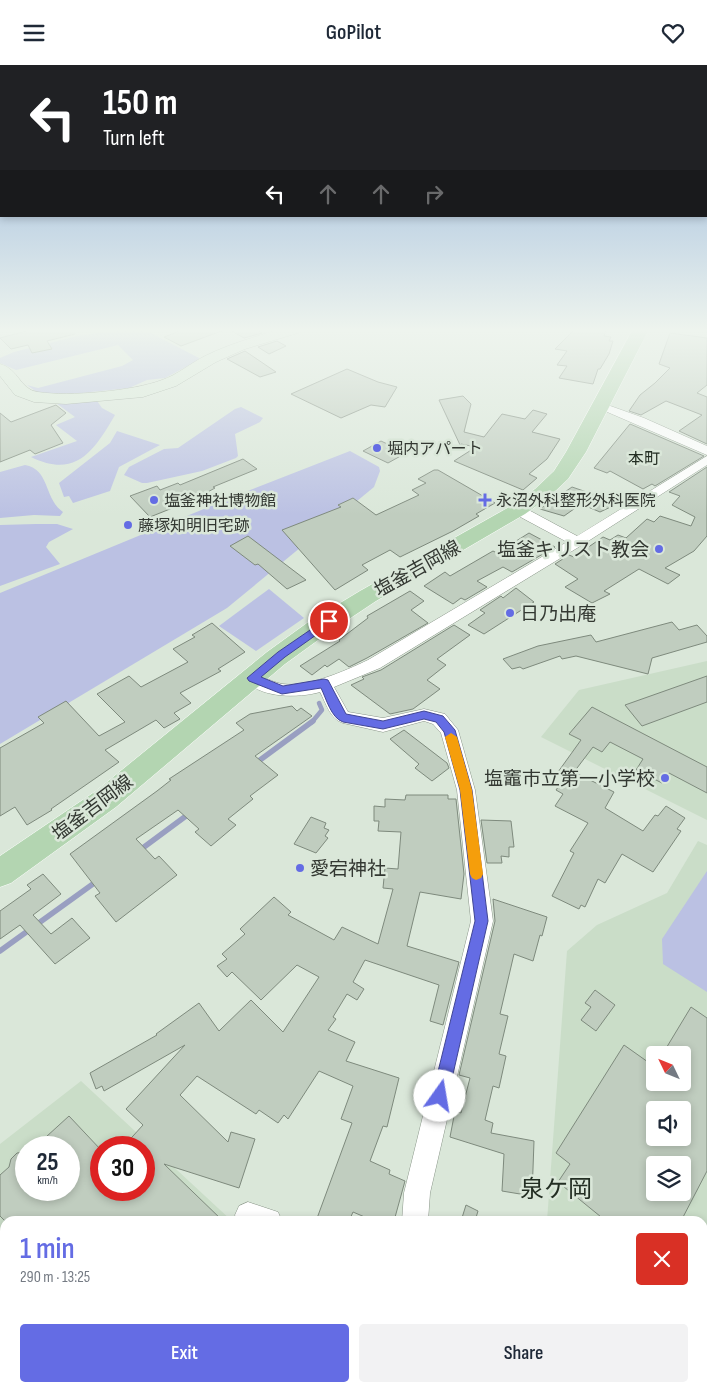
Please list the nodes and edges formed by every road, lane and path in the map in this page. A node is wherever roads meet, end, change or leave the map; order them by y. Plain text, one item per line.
1 (21, 391) edge
2 (146, 391) edge
3 (610, 391) edge
4 (602, 407) junction
5 (707, 451) edge
6 (707, 460) edge
7 (518, 510) junction
8 (577, 542) junction
9 (253, 678) junction
10 (324, 683) junction
11 (0, 873) edge
12 (415, 1216) edge

1 - 2 street
3 - 4 main road, 塩釜吉岡線
4 - 5 street
4 - 7 main road, 塩釜吉岡線
6 - 8 street
7 - 8 street
7 - 9 main road, 塩釜吉岡線
8 - 10 street
9 - 10 street
9 - 11 main road, 塩釜吉岡線
10 - 12 street

